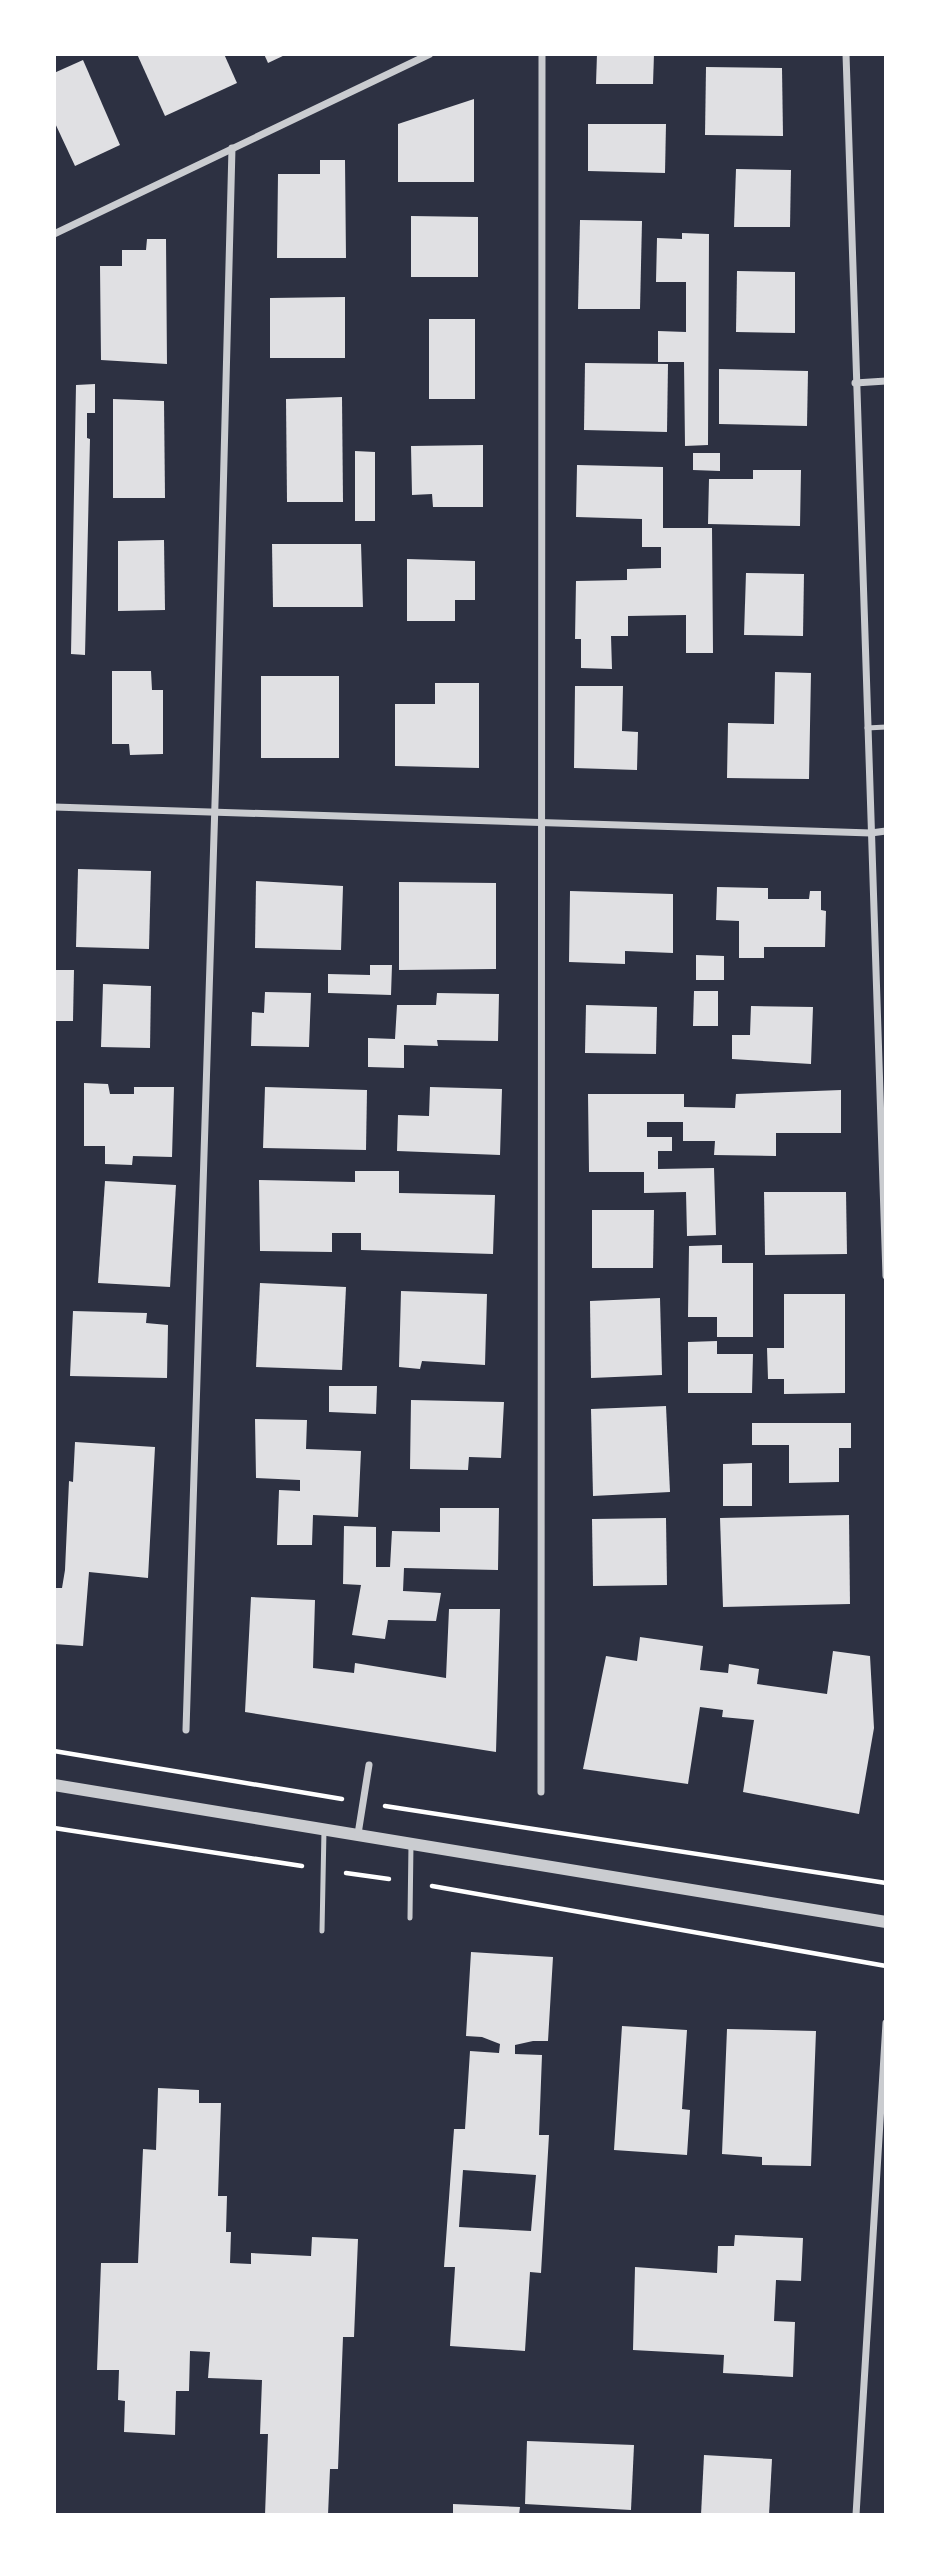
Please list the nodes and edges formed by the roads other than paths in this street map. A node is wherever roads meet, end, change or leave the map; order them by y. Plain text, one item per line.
1 (430, 54) edge
2 (542, 54) edge
3 (846, 54) edge
4 (232, 148) junction
5 (54, 234) edge
6 (886, 381) edge
7 (855, 383) junction
8 (886, 727) edge
9 (867, 728) junction
10 (54, 807) edge
11 (214, 812) junction
12 (541, 824) junction
13 (886, 831) edge
14 (872, 832) junction
15 (886, 1276) edge
16 (186, 1730) dead end
17 (369, 1765) dead end
18 (54, 1785) edge
19 (541, 1792) dead end
20 (324, 1830) junction
21 (358, 1834) junction
22 (411, 1843) junction
23 (410, 1918) dead end
24 (886, 1922) edge
25 (323, 1931) dead end
26 (886, 2023) edge
27 (856, 2515) edge

1 - 4 street
2 - 12 street
3 - 7 street
4 - 5 street
4 - 11 street
6 - 7 street
7 - 9 street
8 - 9 lane
9 - 14 street
10 - 11 street
11 - 12 street
11 - 16 street
12 - 14 street
12 - 19 street
13 - 14 street
14 - 15 street
17 - 21 street
18 - 20 street
20 - 21 street
20 - 25 lane
21 - 22 street
22 - 23 lane
22 - 24 street
26 - 27 street

